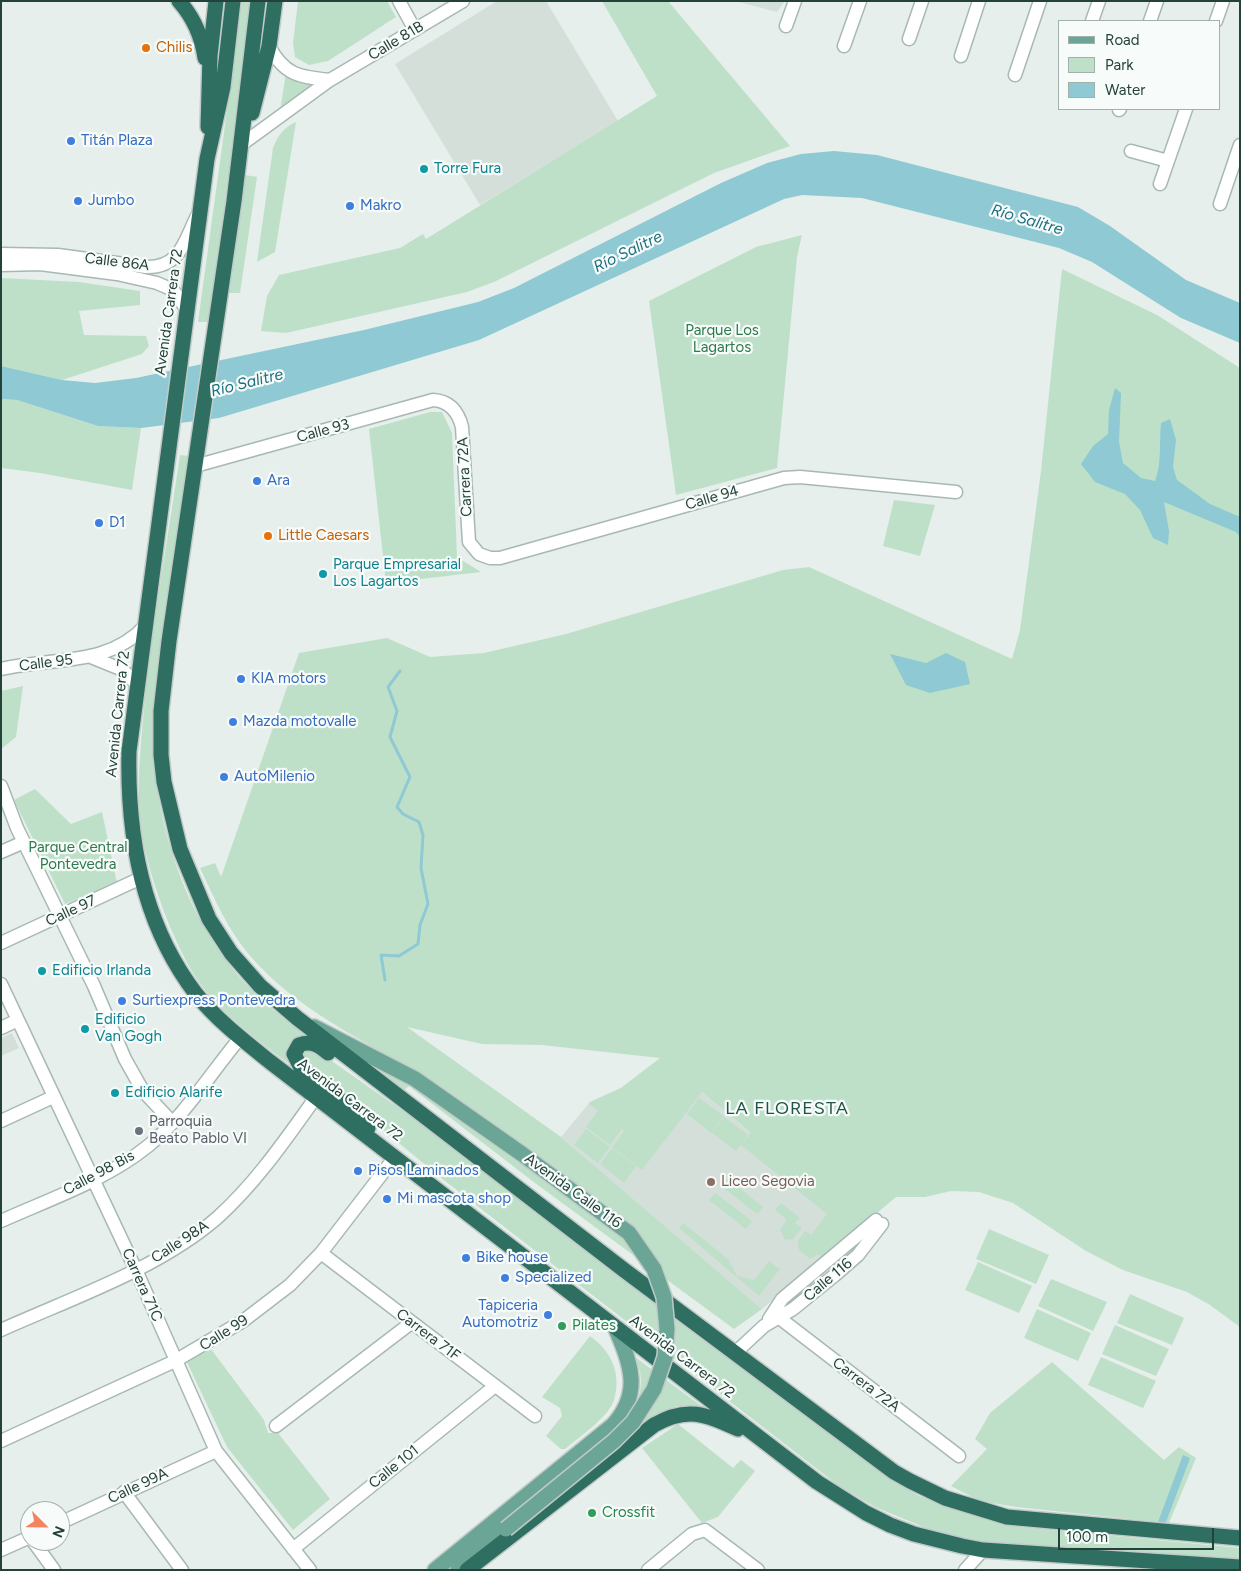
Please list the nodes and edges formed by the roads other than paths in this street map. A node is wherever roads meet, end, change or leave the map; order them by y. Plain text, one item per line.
1 (180, 1) edge
2 (216, 1) edge
3 (233, 1) edge
4 (258, 1) edge
5 (275, 1) edge
6 (398, 1) edge
7 (463, 1) edge
8 (795, 1) edge
9 (860, 1) edge
10 (922, 1) edge
11 (979, 1) edge
12 (1040, 1) edge
13 (1099, 1) edge
14 (1157, 1) edge
15 (1223, 1) edge
16 (1092, 20) edge
17 (1150, 20) edge
18 (1216, 20) edge
19 (786, 26) dead end
20 (415, 30) junction
21 (909, 39) dead end
22 (269, 46) junction
23 (844, 46) dead end
24 (961, 56) dead end
25 (1015, 75) dead end
26 (330, 80) junction
27 (208, 84) junction
28 (1186, 110) edge
29 (245, 142) junction
30 (1240, 145) edge
31 (1131, 151) dead end
32 (207, 159) junction
33 (1168, 162) junction
34 (238, 172) junction
35 (1160, 184) dead end
36 (1220, 204) dead end
37 (201, 209) junction
38 (1, 254) edge
39 (1, 265) edge
40 (187, 310) junction
41 (450, 405) joint
42 (195, 466) junction
43 (956, 492) dead end
44 (475, 551) joint
45 (145, 626) junction
46 (91, 657) junction
47 (1, 669) edge
48 (137, 685) junction
49 (1, 786) edge
50 (24, 842) junction
51 (1, 852) edge
52 (141, 878) junction
53 (61, 915) junction
54 (1, 943) edge
55 (1, 984) edge
56 (297, 1018) junction
57 (18, 1020) junction
58 (1, 1028) edge
59 (240, 1038) junction
60 (390, 1090) junction
61 (53, 1097) junction
62 (316, 1097) junction
63 (1, 1121) edge
64 (172, 1122) junction
65 (395, 1157) junction
66 (92, 1179) junction
67 (1, 1221) edge
68 (879, 1222) dead end
69 (321, 1253) junction
70 (136, 1270) junction
71 (776, 1315) junction
72 (411, 1323) junction
73 (616, 1329) junction
74 (1, 1330) edge
75 (735, 1353) junction
76 (175, 1360) junction
77 (495, 1386) junction
78 (535, 1416) dead end
79 (276, 1426) dead end
80 (1, 1441) edge
81 (767, 1444) junction
82 (216, 1451) junction
83 (959, 1456) dead end
84 (124, 1492) junction
85 (70, 1518) edge
86 (1240, 1538) edge
87 (20, 1541) edge
88 (962, 1546) junction
89 (293, 1549) junction
90 (1, 1550) edge
91 (983, 1550) junction
92 (41, 1551) edge
93 (1240, 1567) edge
94 (967, 1568) edge
95 (54, 1570) edge
96 (182, 1570) edge
97 (310, 1570) edge
98 (435, 1570) edge
99 (458, 1570) edge
100 (467, 1570) edge
101 (648, 1570) edge
102 (758, 1570) edge

1 - 27 highway
2 - 27 highway, Avenida Carrera 72
3 - 32 highway, Avenida Carrera 72
4 - 34 highway
5 - 22 highway
6 - 20 street
7 - 20 street, Calle 81B
8 - 19 street
9 - 23 street
10 - 21 street
11 - 24 street
12 - 25 street
13 - 16 street
14 - 17 street
15 - 18 street
20 - 26 street, Calle 81B
22 - 26 street
22 - 29 highway
26 - 29 street, Calle 81B
27 - 32 highway, Avenida Carrera 72
28 - 33 street
29 - 34 highway
30 - 36 street
31 - 33 street
32 - 37 highway, Avenida Carrera 72
33 - 35 street
34 - 42 highway
37 - 38 street, Calle 86A
37 - 40 highway, Avenida Carrera 72
39 - 40 street, Calle 86A
40 - 45 highway, Avenida Carrera 72
41 - 42 street, Calle 93
41 - 44 street, Carrera 72A
42 - 56 highway
43 - 44 street, Calle 94
45 - 46 street, Calle 95
45 - 48 highway, Avenida Carrera 72
46 - 47 street, Calle 95
46 - 48 street, Calle 95
48 - 52 highway, Avenida Carrera 72
49 - 50 street
50 - 51 street
50 - 53 street
52 - 53 street, Calle 97
52 - 59 highway, Avenida Carrera 72
53 - 54 street, Calle 97
53 - 64 street
55 - 57 street, Carrera 71C
56 - 60 highway
56 - 99 main road, Avenida Calle 116, bridge
57 - 58 street
57 - 61 street, Carrera 71C
59 - 62 highway, Avenida Carrera 72
59 - 64 street, Calle 98 Bis
60 - 65 highway
60 - 75 highway
61 - 63 street
61 - 66 street, Carrera 71C
62 - 65 highway, Avenida Carrera 72
62 - 70 street, Calle 98A
64 - 66 street, Calle 98 Bis
65 - 69 street, Calle 99
65 - 73 highway, Avenida Carrera 72
66 - 67 street, Calle 98 Bis
66 - 70 street, Carrera 71C
68 - 71 street, Calle 116
69 - 72 street, Carrera 71F
69 - 76 street, Calle 99
70 - 74 street, Calle 98A
70 - 76 street, Carrera 71C
71 - 75 street, Calle 116
71 - 83 street, Carrera 72A
72 - 77 street, Carrera 71F
72 - 79 street
73 - 81 highway, Avenida Carrera 72
73 - 98 main road
75 - 86 highway
76 - 80 street, Calle 99
76 - 82 street, Carrera 71C
77 - 78 street, Carrera 71F
77 - 89 street, Calle 101
81 - 88 highway, Avenida Carrera 72
81 - 100 highway
82 - 84 street, Calle 99A
82 - 89 street, Carrera 71C
84 - 85 street, Calle 99A
84 - 96 street
87 - 90 street
88 - 91 highway, Avenida Carrera 72
88 - 94 street
89 - 97 street, Carrera 71C
91 - 93 highway, Avenida Carrera 72
91 - 94 street
92 - 95 street
101 - 102 street

